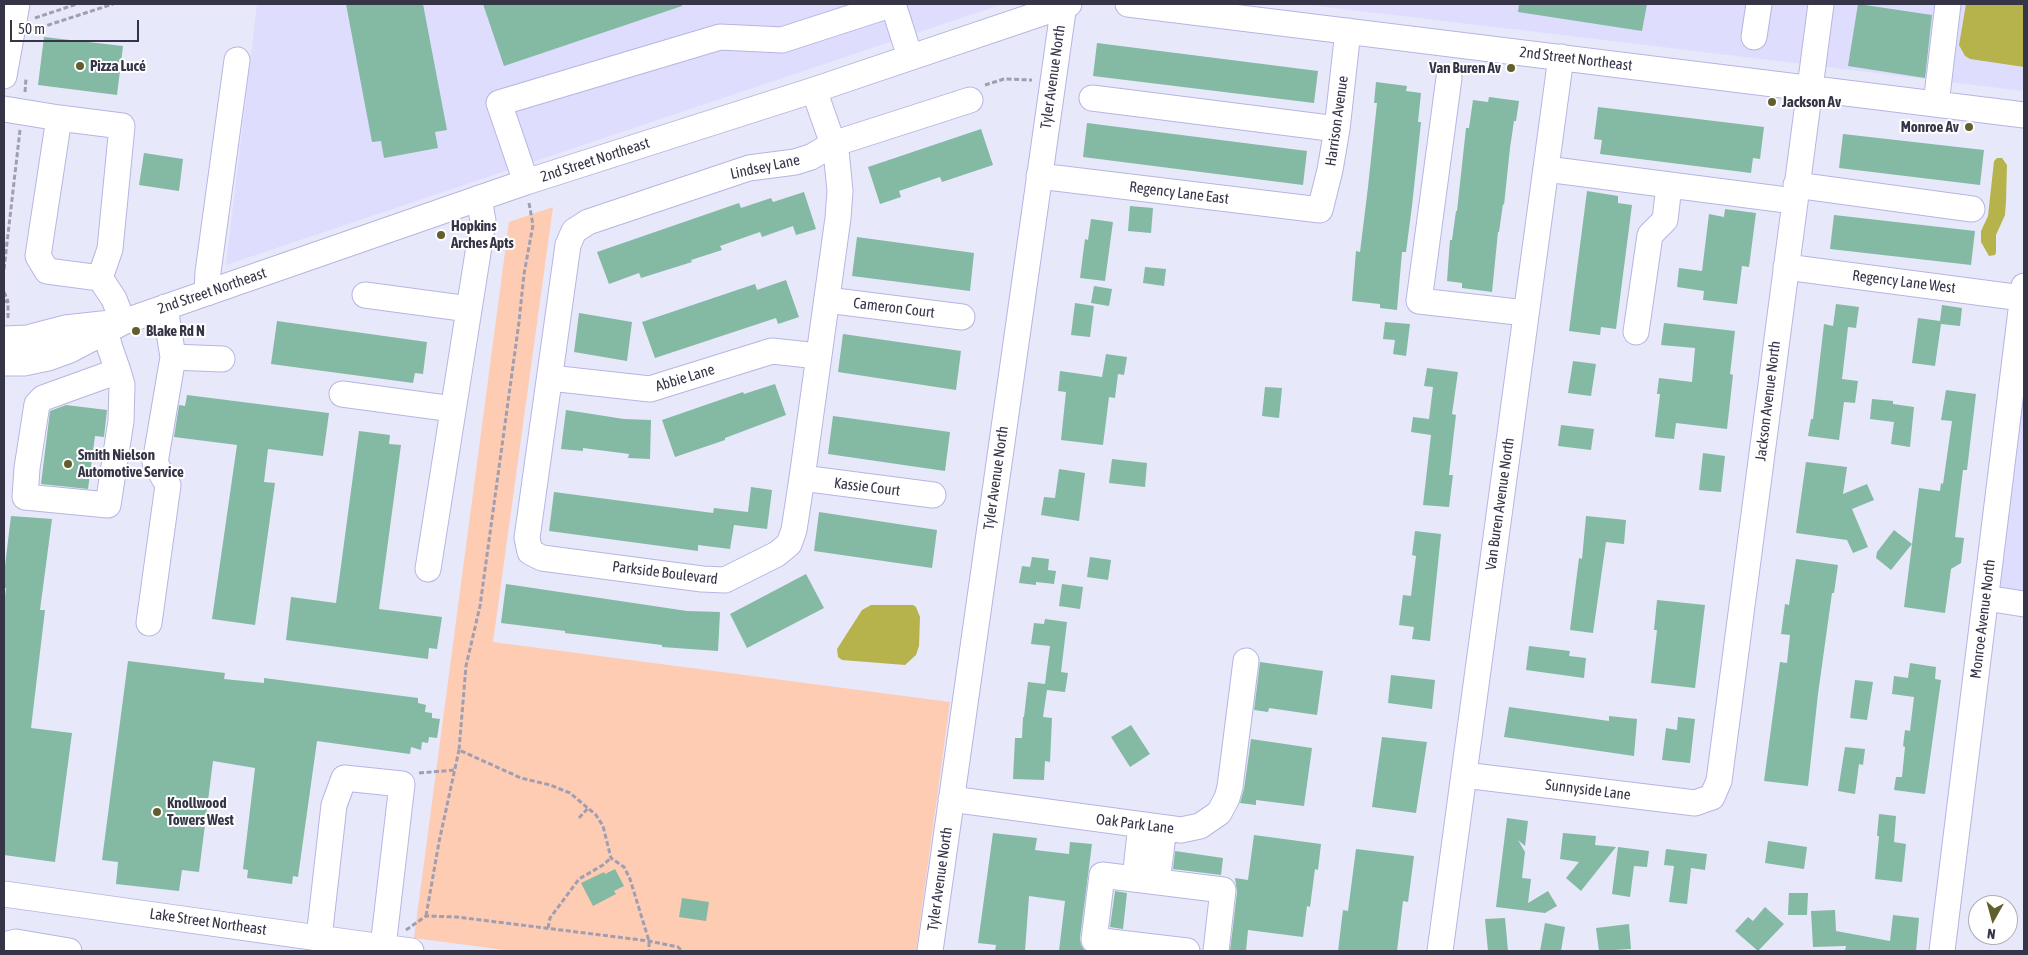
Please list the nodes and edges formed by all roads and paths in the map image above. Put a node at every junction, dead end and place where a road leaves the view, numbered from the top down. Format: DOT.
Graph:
graph roads {
  1 [pos="77,4"];
  2 [pos="114,4"];
  3 [pos="1065,4"];
  4 [pos="1128,4"];
  5 [pos="1759,4"];
  6 [pos="1821,4"];
  7 [pos="1948,4"];
  8 [pos="29,11"];
  9 [pos="1348,31"];
  10 [pos="1754,37"];
  11 [pos="910,57"];
  12 [pos="1561,57"];
  13 [pos="237,60"];
  14 [pos="15,76"];
  15 [pos="1449,78"];
  16 [pos="1036,80"];
  17 [pos="1809,88"];
  18 [pos="814,90"];
  19 [pos="1092,98"];
  20 [pos="970,100"];
  21 [pos="1936,104"];
  22 [pos="13,111"];
  23 [pos="2024,116"];
  24 [pos="59,118"];
  25 [pos="1337,129"];
  26 [pos="833,144"];
  27 [pos="1546,169"];
  28 [pos="1039,176"];
  29 [pos="526,182"];
  30 [pos="1669,186"];
  31 [pos="1795,193"];
  32 [pos="479,198"];
  33 [pos="1972,209"];
  34 [pos="1320,210"];
  35 [pos="568,245"];
  36 [pos="1786,267"];
  37 [pos="4,269"];
  38 [pos="100,278"];
  39 [pos="4,292"];
  40 [pos="2023,292"];
  41 [pos="207,293"];
  42 [pos="365,296"];
  43 [pos="827,300"];
  44 [pos="6,301"];
  45 [pos="166,307"];
  46 [pos="469,309"];
  47 [pos="1526,313"];
  48 [pos="962,317"];
  49 [pos="114,326"];
  50 [pos="6,328"];
  51 [pos="1636,332"];
  52 [pos="818,356"];
  53 [pos="173,357"];
  54 [pos="222,359"];
  55 [pos="4,363"];
  56 [pos="118,371"];
  57 [pos="550,378"];
  58 [pos="342,394"];
  59 [pos="453,409"];
  60 [pos="802,478"];
  61 [pos="933,495"];
  62 [pos="428,570"];
  63 [pos="1986,598"];
  64 [pos="2024,604"];
  65 [pos="149,623"];
  66 [pos="1246,661"];
  67 [pos="459,750"];
  68 [pos="455,770"];
  69 [pos="1464,774"];
  70 [pos="402,784"];
  71 [pos="1712,797"];
  72 [pos="951,798"];
  73 [pos="589,807"];
  74 [pos="579,818"];
  75 [pos="1153,827"];
  76 [pos="611,858"];
  77 [pos="1146,880"];
  78 [pos="4,894"];
  79 [pos="426,916"];
  80 [pos="548,928"];
  81 [pos="319,938"];
  82 [pos="649,941"];
  83 [pos="4,945"];
  84 [pos="397,949"];
  85 [pos="69,951"];
  86 [pos="649,951"];
  87 [pos="682,951"];
  88 [pos="930,951"];
  89 [pos="1186,951"];
  90 [pos="1216,951"];
  91 [pos="1440,951"];
  92 [pos="1942,951"];
  1 -- 8 [label="path"];
  2 -- 8 [label="path"];
  3 -- 11 [label="street, 2nd Street Northeast"];
  3 -- 28 [label="street, Tyler Avenue North"];
  4 -- 9 [label="street, 2nd Street Northeast"];
  5 -- 10 [label="street"];
  6 -- 17 [label="street, Jackson Avenue North"];
  7 -- 21 [label="street"];
  8 -- 14 [label="street"];
  9 -- 12 [label="street, 2nd Street Northeast"];
  9 -- 25 [label="street, Harrison Avenue"];
  11 -- 18 [label="street, 2nd Street Northeast"];
  11 -- 29 [label="street"];
  12 -- 17 [label="street, 2nd Street Northeast"];
  12 -- 27 [label="street, Van Buren Avenue North"];
  13 -- 41 [label="street"];
  14 -- 22 [label="path"];
  15 -- 47 [label="street"];
  16 -- 20 [label="path"];
  17 -- 21 [label="street, 2nd Street Northeast"];
  17 -- 31 [label="street, Jackson Avenue North"];
  18 -- 26 [label="street, Parkside Boulevard"];
  18 -- 29 [label="street, 2nd Street Northeast"];
  19 -- 25 [label="street"];
  20 -- 26 [label="street, Lindsey Lane"];
  21 -- 23 [label="street, 2nd Street Northeast"];
  22 -- 24 [label="street"];
  22 -- 37 [label="path"];
  24 -- 38 [label="street"];
  24 -- 38 [label="street"];
  25 -- 34 [label="street, Harrison Avenue"];
  26 -- 35 [label="street, Lindsey Lane"];
  26 -- 43 [label="street, Parkside Boulevard"];
  27 -- 30 [label="street"];
  27 -- 47 [label="street, Van Buren Avenue North"];
  28 -- 34 [label="street, Regency Lane East"];
  28 -- 72 [label="street, Tyler Avenue North"];
  29 -- 32 [label="street, 2nd Street Northeast"];
  29 -- 67 [label="path"];
  30 -- 31 [label="street"];
  30 -- 51 [label="street"];
  31 -- 33 [label="street"];
  31 -- 36 [label="street, Jackson Avenue North"];
  32 -- 41 [label="street, 2nd Street Northeast"];
  32 -- 46 [label="street"];
  35 -- 57 [label="street, Parkside Boulevard"];
  36 -- 40 [label="street, Regency Lane West"];
  36 -- 71 [label="street, Jackson Avenue North"];
  38 -- 49 [label="street"];
  39 -- 44 [label="path"];
  40 -- 63 [label="street, Monroe Avenue North"];
  41 -- 45 [label="street, 2nd Street Northeast"];
  42 -- 46 [label="street"];
  43 -- 48 [label="street, Cameron Court"];
  43 -- 52 [label="street, Parkside Boulevard"];
  44 -- 50 [label="path"];
  45 -- 49 [label="street, 2nd Street Northeast"];
  45 -- 53 [label="street"];
  46 -- 59 [label="street"];
  47 -- 69 [label="street, Van Buren Avenue North"];
  49 -- 50 [label="street, 2nd Street Northeast"];
  49 -- 55 [label="street, 2nd Street Northeast"];
  49 -- 56 [label="street"];
  52 -- 57 [label="street, Abbie Lane"];
  52 -- 60 [label="street, Parkside Boulevard"];
  53 -- 54 [label="street"];
  53 -- 65 [label="street"];
  56 -- 56 [label="street"];
  57 -- 60 [label="street, Parkside Boulevard"];
  58 -- 59 [label="street"];
  59 -- 62 [label="street"];
  60 -- 61 [label="street, Kassie Court"];
  63 -- 64 [label="street"];
  63 -- 92 [label="street, Monroe Avenue North"];
  66 -- 75 [label="street, Oak Park Lane"];
  67 -- 68 [label="path"];
  67 -- 73 [label="path"];
  68 -- 70 [label="path"];
  68 -- 79 [label="path"];
  69 -- 71 [label="street, Sunnyside Lane"];
  69 -- 91 [label="street, Van Buren Avenue North"];
  70 -- 81 [label="street"];
  70 -- 84 [label="street"];
  72 -- 75 [label="street, Oak Park Lane"];
  72 -- 88 [label="street, Tyler Avenue North"];
  73 -- 74 [label="path"];
  73 -- 76 [label="path"];
  75 -- 77 [label="street"];
  76 -- 80 [label="path"];
  76 -- 82 [label="path"];
  77 -- 89 [label="street"];
  77 -- 90 [label="street"];
  78 -- 81 [label="street, Lake Street Northeast"];
  79 -- 80 [label="path"];
  79 -- 84 [label="path"];
  80 -- 82 [label="path"];
  81 -- 84 [label="street, Lake Street Northeast"];
  82 -- 86 [label="path"];
  82 -- 87 [label="path"];
  83 -- 85 [label="street"];
}
